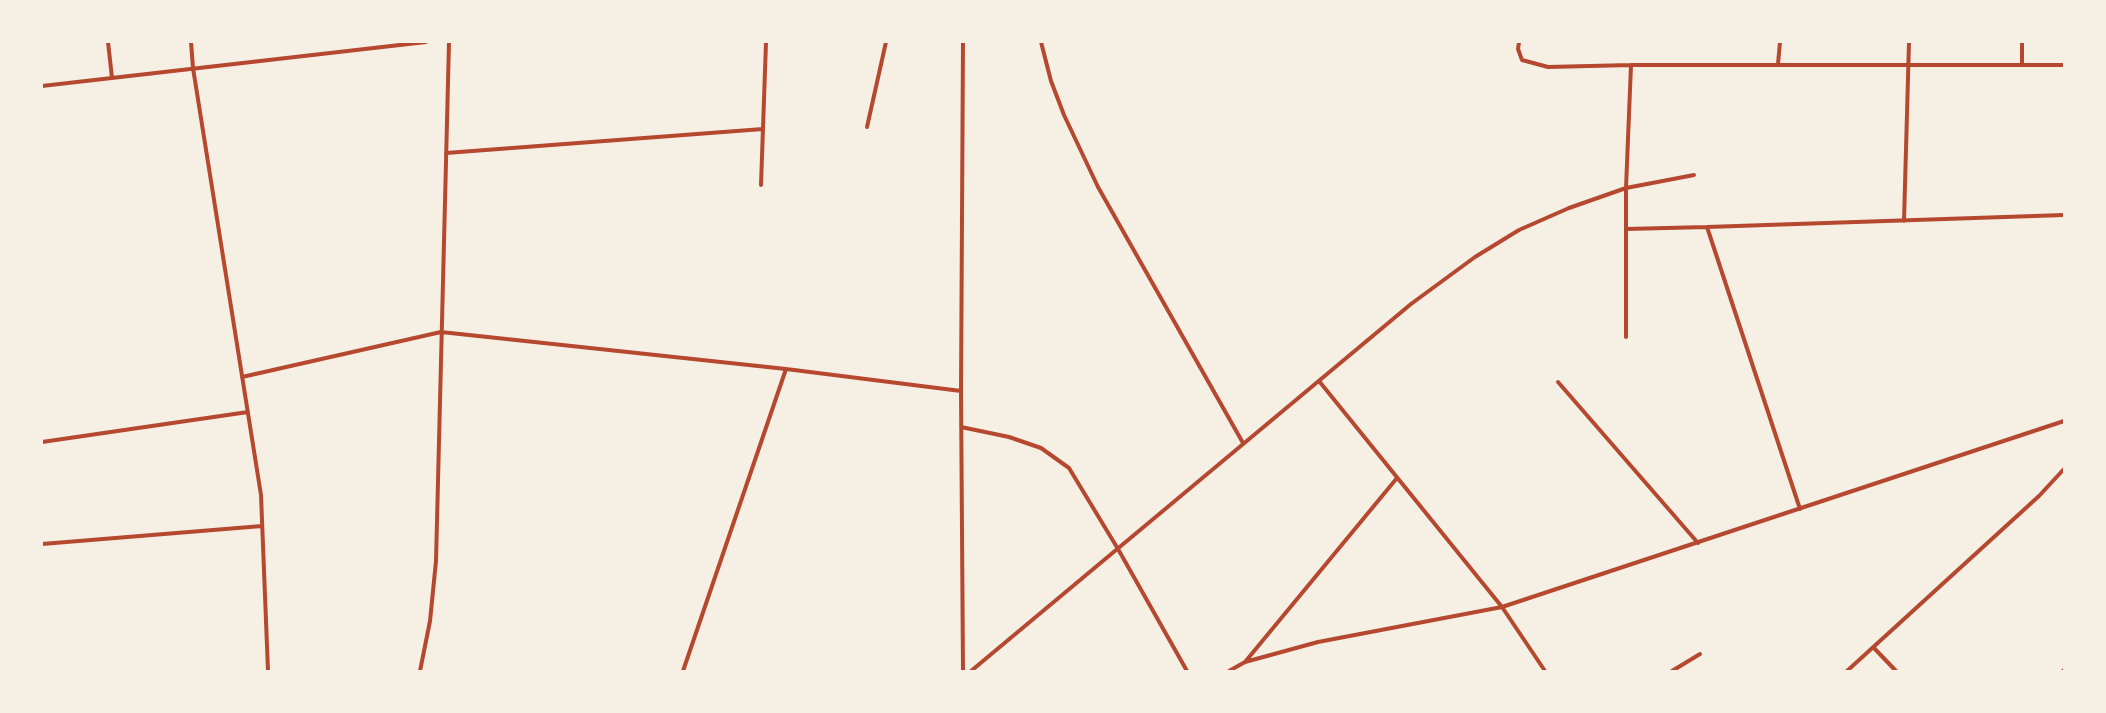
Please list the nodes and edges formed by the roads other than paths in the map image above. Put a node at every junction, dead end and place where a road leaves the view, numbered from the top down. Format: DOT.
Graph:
graph roads {
  1 [pos="108,42"];
  2 [pos="191,42"];
  3 [pos="426,42"];
  4 [pos="449,42"];
  5 [pos="766,42"];
  6 [pos="886,42"];
  7 [pos="963,42"];
  8 [pos="1041,42"];
  9 [pos="1519,42"];
  10 [pos="1780,42"];
  11 [pos="1909,42"];
  12 [pos="2022,42"];
  13 [pos="1631,64"];
  14 [pos="1778,64"];
  15 [pos="1908,65"];
  16 [pos="2022,65"];
  17 [pos="2064,65"];
  18 [pos="193,68"];
  19 [pos="112,78"];
  20 [pos="42,86"];
  21 [pos="867,127"];
  22 [pos="763,129"];
  23 [pos="446,152"];
  24 [pos="1694,175"];
  25 [pos="761,185"];
  26 [pos="1626,188"];
  27 [pos="2064,215"];
  28 [pos="1904,220"];
  29 [pos="1707,227"];
  30 [pos="1626,229"];
  31 [pos="442,332"];
  32 [pos="1626,337"];
  33 [pos="786,369"];
  34 [pos="242,377"];
  35 [pos="1319,380"];
  36 [pos="1558,382"];
  37 [pos="961,390"];
  38 [pos="248,412"];
  39 [pos="2064,421"];
  40 [pos="961,427"];
  41 [pos="42,442"];
  42 [pos="1243,443"];
  43 [pos="2064,469"];
  44 [pos="1397,478"];
  45 [pos="1800,509"];
  46 [pos="262,526"];
  47 [pos="1698,543"];
  48 [pos="42,544"];
  49 [pos="1118,550"];
  50 [pos="1502,607"];
  51 [pos="1874,646"];
  52 [pos="1700,654"];
  53 [pos="1245,662"];
  54 [pos="268,671"];
  55 [pos="420,671"];
  56 [pos="683,671"];
  57 [pos="964,671"];
  58 [pos="970,671"];
  59 [pos="1187,671"];
  60 [pos="1229,671"];
  61 [pos="1545,671"];
  62 [pos="1672,671"];
  63 [pos="1847,671"];
  64 [pos="1896,671"];
  1 -- 19 [label="street"];
  2 -- 18 [label="street"];
  3 -- 18 [label="street"];
  4 -- 23 [label="street"];
  5 -- 22 [label="street"];
  6 -- 21 [label="street"];
  7 -- 37 [label="street"];
  8 -- 42 [label="street"];
  9 -- 13 [label="street"];
  10 -- 14 [label="street"];
  11 -- 15 [label="street"];
  12 -- 16 [label="street"];
  13 -- 14 [label="street"];
  13 -- 26 [label="street"];
  14 -- 15 [label="street"];
  15 -- 16 [label="street"];
  15 -- 28 [label="street"];
  16 -- 17 [label="street"];
  18 -- 19 [label="street"];
  18 -- 34 [label="street"];
  19 -- 20 [label="street"];
  22 -- 23 [label="street"];
  22 -- 25 [label="street"];
  23 -- 31 [label="street"];
  24 -- 26 [label="street"];
  26 -- 30 [label="street"];
  26 -- 35 [label="street"];
  27 -- 28 [label="street"];
  28 -- 29 [label="street"];
  29 -- 30 [label="street"];
  29 -- 45 [label="street"];
  30 -- 32 [label="street"];
  31 -- 33 [label="street"];
  31 -- 34 [label="street"];
  31 -- 55 [label="street"];
  33 -- 37 [label="street"];
  33 -- 56 [label="street"];
  34 -- 38 [label="street"];
  35 -- 42 [label="street"];
  35 -- 44 [label="street"];
  36 -- 47 [label="street"];
  37 -- 40 [label="street"];
  38 -- 41 [label="street"];
  38 -- 46 [label="street"];
  39 -- 45 [label="street"];
  40 -- 49 [label="street"];
  40 -- 57 [label="street"];
  42 -- 49 [label="street"];
  43 -- 51 [label="street"];
  44 -- 50 [label="street"];
  44 -- 53 [label="street"];
  45 -- 47 [label="street"];
  46 -- 48 [label="street"];
  46 -- 54 [label="street"];
  47 -- 50 [label="street"];
  49 -- 58 [label="street"];
  49 -- 59 [label="street"];
  50 -- 53 [label="street"];
  50 -- 61 [label="street"];
  51 -- 63 [label="street"];
  51 -- 64 [label="street"];
  52 -- 62 [label="street"];
  53 -- 60 [label="street"];
}
